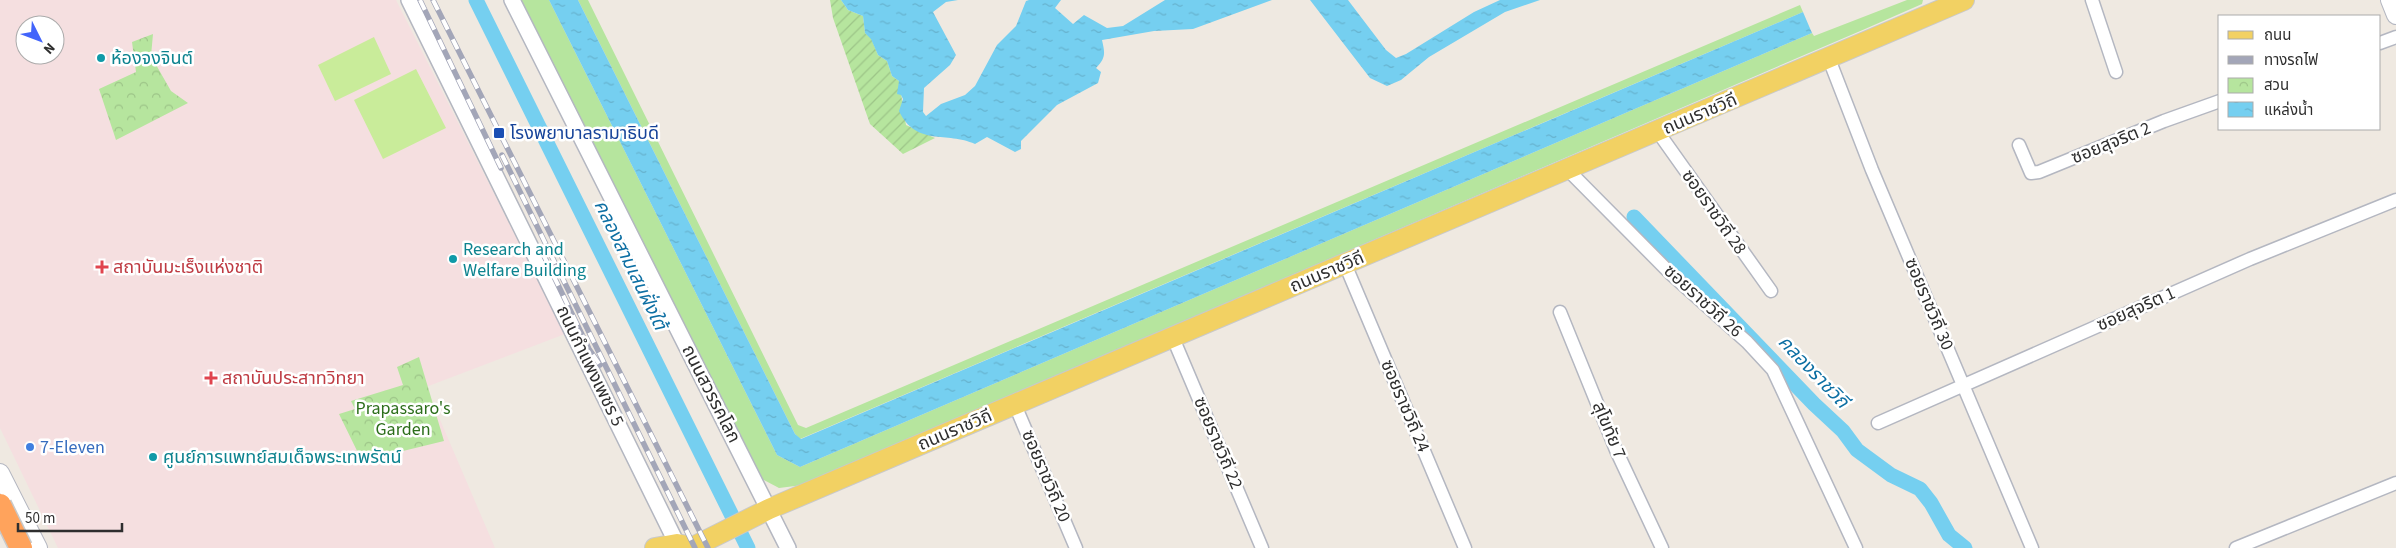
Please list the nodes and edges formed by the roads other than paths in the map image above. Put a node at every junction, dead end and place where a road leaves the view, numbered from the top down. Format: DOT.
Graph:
graph roads {
  1 [pos="409,0"];
  2 [pos="512,0"];
  3 [pos="1964,0"];
  4 [pos="2092,0"];
  5 [pos="2390,0"];
  6 [pos="2396,15"];
  7 [pos="2396,37"];
  8 [pos="2381,43"];
  9 [pos="1829,59"];
  10 [pos="2116,72"];
  11 [pos="2218,102"];
  12 [pos="1658,132"];
  13 [pos="2019,145"];
  14 [pos="1568,170"];
  15 [pos="2396,200"];
  16 [pos="1345,264"];
  17 [pos="1771,291"];
  18 [pos="1560,312"];
  19 [pos="1173,338"];
  20 [pos="1963,385"];
  21 [pos="1015,405"];
  22 [pos="1878,424"];
  23 [pos="0,473"];
  24 [pos="2396,483"];
  25 [pos="0,489"];
  26 [pos="0,505"];
  27 [pos="763,512"];
  28 [pos="674,547"];
  29 [pos="1662,547"];
  30 [pos="10,548"];
  31 [pos="21,548"];
  32 [pos="38,548"];
  33 [pos="788,548"];
  34 [pos="1076,548"];
  35 [pos="1262,548"];
  36 [pos="1465,548"];
  37 [pos="1856,548"];
  38 [pos="2032,548"];
  39 [pos="2236,548"];
  1 -- 28 [label="street, ถนนกำแพงเพชร 5"];
  2 -- 27 [label="street, ถนนสวรรคโลก"];
  3 -- 9 [label="main road, ถนนราชวิถี"];
  4 -- 10 [label="street"];
  5 -- 6 [label="main road"];
  7 -- 8 [label="street"];
  9 -- 12 [label="main road, ถนนราชวิถี"];
  9 -- 20 [label="street, ซอยราชวิถี 30"];
  11 -- 13 [label="street, ซอยสุจริต 2"];
  12 -- 14 [label="main road, ถนนราชวิถี"];
  12 -- 17 [label="street, ซอยราชวิถี 28"];
  14 -- 16 [label="main road, ถนนราชวิถี"];
  14 -- 37 [label="street, ซอยราชวิถี 26"];
  15 -- 20 [label="street, ซอยสุจริต 1"];
  16 -- 19 [label="main road, ถนนราชวิถี"];
  16 -- 36 [label="street, ซอยราชวิถี 24"];
  18 -- 29 [label="street, สุโขทัย 7"];
  19 -- 21 [label="main road, ถนนราชวิถี"];
  19 -- 35 [label="street, ซอยราชวิถี 22"];
  20 -- 22 [label="street, ซอยสุจริต 1"];
  20 -- 38 [label="street, ซอยราชวิถี 30"];
  21 -- 27 [label="main road, ถนนราชวิถี"];
  21 -- 34 [label="street, ซอยราชวิถี 20"];
  23 -- 32 [label="main road"];
  24 -- 39 [label="street"];
  25 -- 30 [label="main road"];
  26 -- 31 [label="highway, bridge"];
  27 -- 28 [label="main road, ถนนราชวิถี"];
  27 -- 33 [label="street, ถนนสวรรคโลก"];
}
